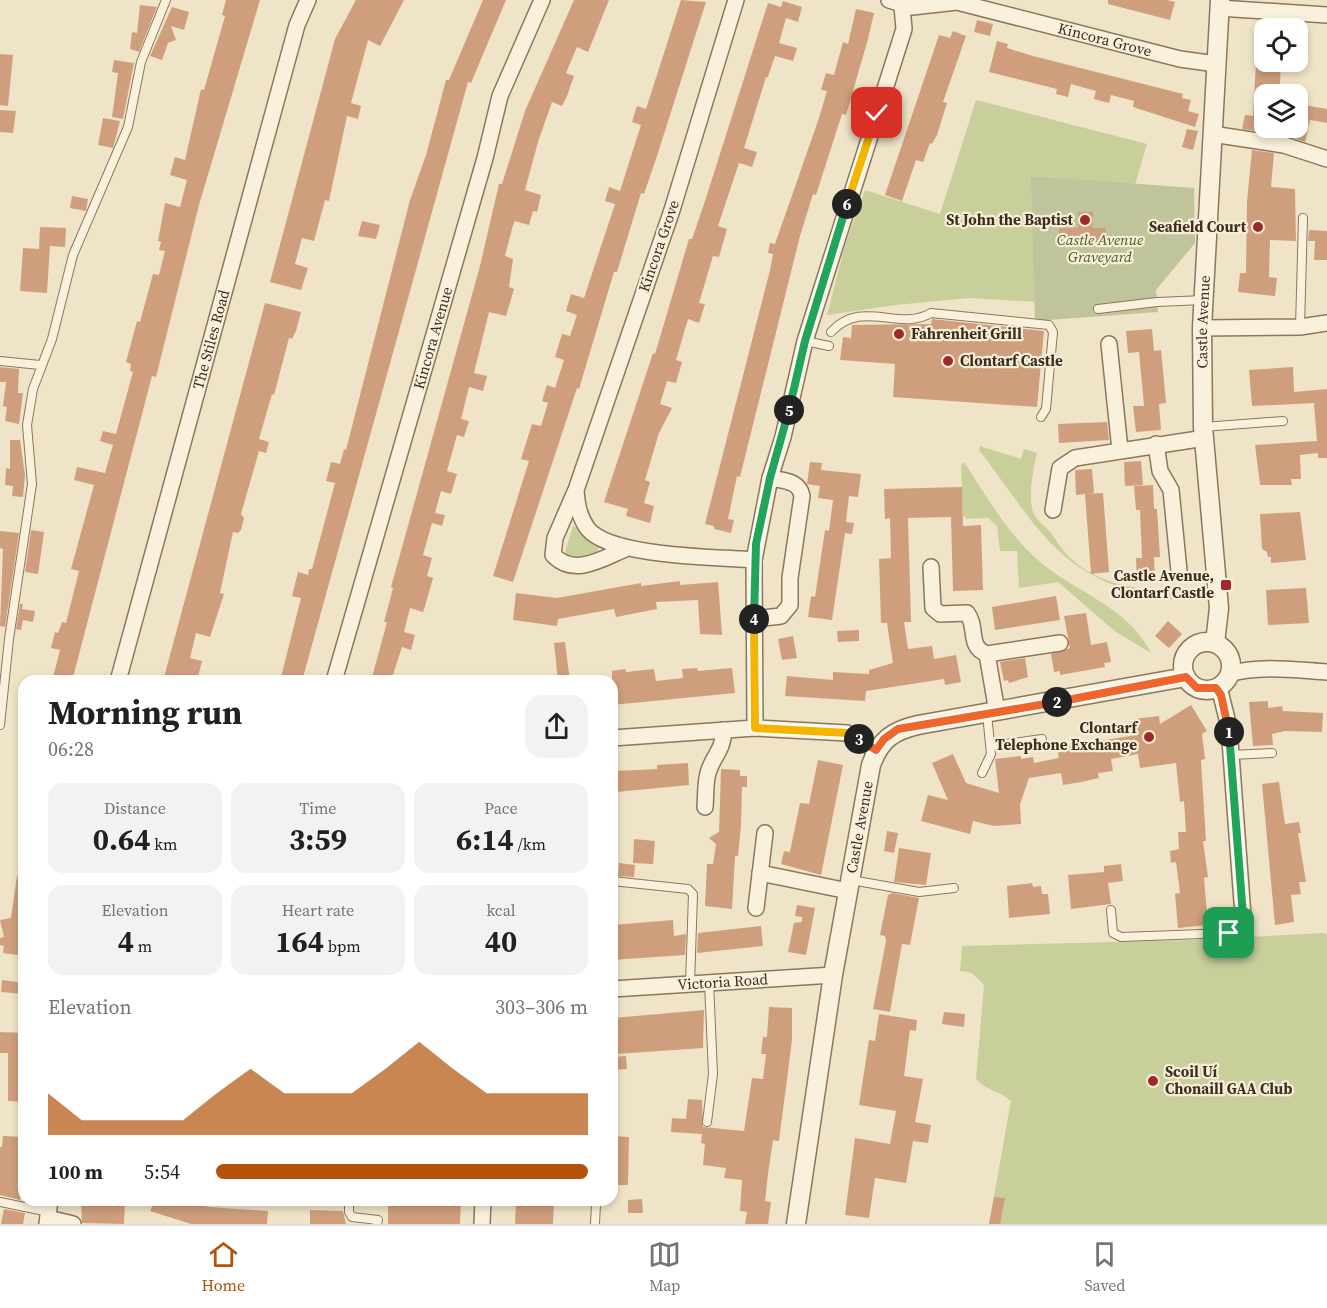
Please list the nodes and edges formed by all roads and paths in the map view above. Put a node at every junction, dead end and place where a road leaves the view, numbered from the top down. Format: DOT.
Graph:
graph roads {
  1 [pos="166,0"];
  2 [pos="308,0"];
  3 [pos="542,0"];
  4 [pos="736,0"];
  5 [pos="895,3"];
  6 [pos="1219,4"];
  7 [pos="1327,15"];
  8 [pos="1216,64"];
  9 [pos="1212,134"];
  10 [pos="1327,159"];
  11 [pos="1303,218"];
  12 [pos="1204,300"];
  13 [pos="1098,309"];
  14 [pos="1327,323"];
  15 [pos="1300,327"];
  16 [pos="1202,328"];
  17 [pos="831,332"];
  18 [pos="805,341"];
  19 [pos="1109,345"];
  20 [pos="829,346"];
  21 [pos="0,361"];
  22 [pos="40,365"];
  23 [pos="1041,417"];
  24 [pos="1282,421"];
  25 [pos="1204,433"];
  26 [pos="1156,444"];
  27 [pos="1120,450"];
  28 [pos="770,478"];
  29 [pos="576,490"];
  30 [pos="1053,510"];
  31 [pos="625,549"];
  32 [pos="754,560"];
  33 [pos="931,567"];
  34 [pos="1179,571"];
  35 [pos="754,619"];
  36 [pos="1060,643"];
  37 [pos="1215,644"];
  38 [pos="987,654"];
  39 [pos="1327,672"];
  40 [pos="1229,674"];
  41 [pos="120,675"];
  42 [pos="336,675"];
  43 [pos="1186,677"];
  44 [pos="1216,688"];
  45 [pos="992,713"];
  46 [pos="0,725"];
  47 [pos="755,728"];
  48 [pos="724,730"];
  49 [pos="618,738"];
  50 [pos="1042,739"];
  51 [pos="991,746"];
  52 [pos="876,750"];
  53 [pos="1272,753"];
  54 [pos="1232,755"];
  55 [pos="982,774"];
  56 [pos="705,807"];
  57 [pos="765,833"];
  58 [pos="760,873"];
  59 [pos="618,882"];
  60 [pos="850,885"];
  61 [pos="954,888"];
  62 [pos="756,908"];
  63 [pos="1111,910"];
  64 [pos="1229,933"];
  65 [pos="833,975"];
  66 [pos="709,982"];
  67 [pos="690,984"];
  68 [pos="618,989"];
  69 [pos="707,1122"];
  70 [pos="0,1202"];
  71 [pos="349,1206"];
  72 [pos="483,1206"];
  73 [pos="596,1206"];
  74 [pos="49,1214"];
  75 [pos="73,1224"];
  76 [pos="377,1224"];
  77 [pos="482,1224"];
  78 [pos="596,1224"];
  79 [pos="796,1224"];
  1 -- 22 [label="lane"];
  2 -- 41 [label="street, The Stiles Road"];
  3 -- 42 [label="street, Kincora Avenue"];
  4 -- 29 [label="street, Kincora Grove"];
  5 -- 8 [label="street, Kincora Grove"];
  5 -- 18 [label="street"];
  6 -- 7 [label="street"];
  6 -- 8 [label="street, Castle Avenue"];
  8 -- 9 [label="street, Castle Avenue"];
  9 -- 10 [label="street"];
  9 -- 12 [label="street, Castle Avenue"];
  11 -- 15 [label="lane"];
  12 -- 13 [label="lane"];
  12 -- 16 [label="street, Castle Avenue"];
  14 -- 15 [label="street"];
  15 -- 16 [label="street"];
  16 -- 25 [label="street, Castle Avenue"];
  17 -- 23 [label="lane"];
  18 -- 20 [label="lane"];
  18 -- 28 [label="street"];
  19 -- 27 [label="street"];
  21 -- 22 [label="lane"];
  22 -- 46 [label="lane"];
  24 -- 25 [label="lane"];
  25 -- 26 [label="street"];
  25 -- 37 [label="street, Castle Avenue"];
  26 -- 27 [label="street"];
  26 -- 34 [label="street"];
  27 -- 30 [label="street"];
  28 -- 32 [label="street"];
  28 -- 35 [label="street"];
  29 -- 31 [label="street, Kincora Grove"];
  29 -- 31 [label="street, Kincora Grove"];
  31 -- 32 [label="street, Kincora Grove"];
  32 -- 35 [label="street"];
  33 -- 38 [label="street"];
  35 -- 47 [label="street"];
  36 -- 38 [label="street"];
  37 -- 40 [label="street"];
  37 -- 43 [label="street"];
  38 -- 45 [label="street"];
  39 -- 40 [label="street"];
  40 -- 44 [label="street"];
  43 -- 44 [label="street"];
  43 -- 45 [label="street"];
  44 -- 54 [label="street"];
  45 -- 51 [label="lane"];
  45 -- 52 [label="street"];
  47 -- 48 [label="street"];
  47 -- 52 [label="street"];
  48 -- 49 [label="street"];
  48 -- 56 [label="street"];
  50 -- 51 [label="lane"];
  51 -- 55 [label="lane"];
  52 -- 60 [label="street, Castle Avenue"];
  53 -- 54 [label="lane"];
  54 -- 64 [label="street"];
  57 -- 58 [label="street"];
  58 -- 60 [label="street"];
  58 -- 62 [label="street"];
  59 -- 67 [label="lane"];
  60 -- 61 [label="lane"];
  60 -- 65 [label="street, Castle Avenue"];
  63 -- 64 [label="lane"];
  65 -- 66 [label="street, Victoria Road"];
  65 -- 79 [label="street, Castle Avenue"];
  66 -- 67 [label="street, Victoria Road"];
  66 -- 69 [label="lane"];
  67 -- 68 [label="street, Victoria Road"];
  70 -- 74 [label="lane"];
  71 -- 76 [label="lane"];
  72 -- 77 [label="street"];
  73 -- 78 [label="lane"];
  74 -- 75 [label="street"];
}
